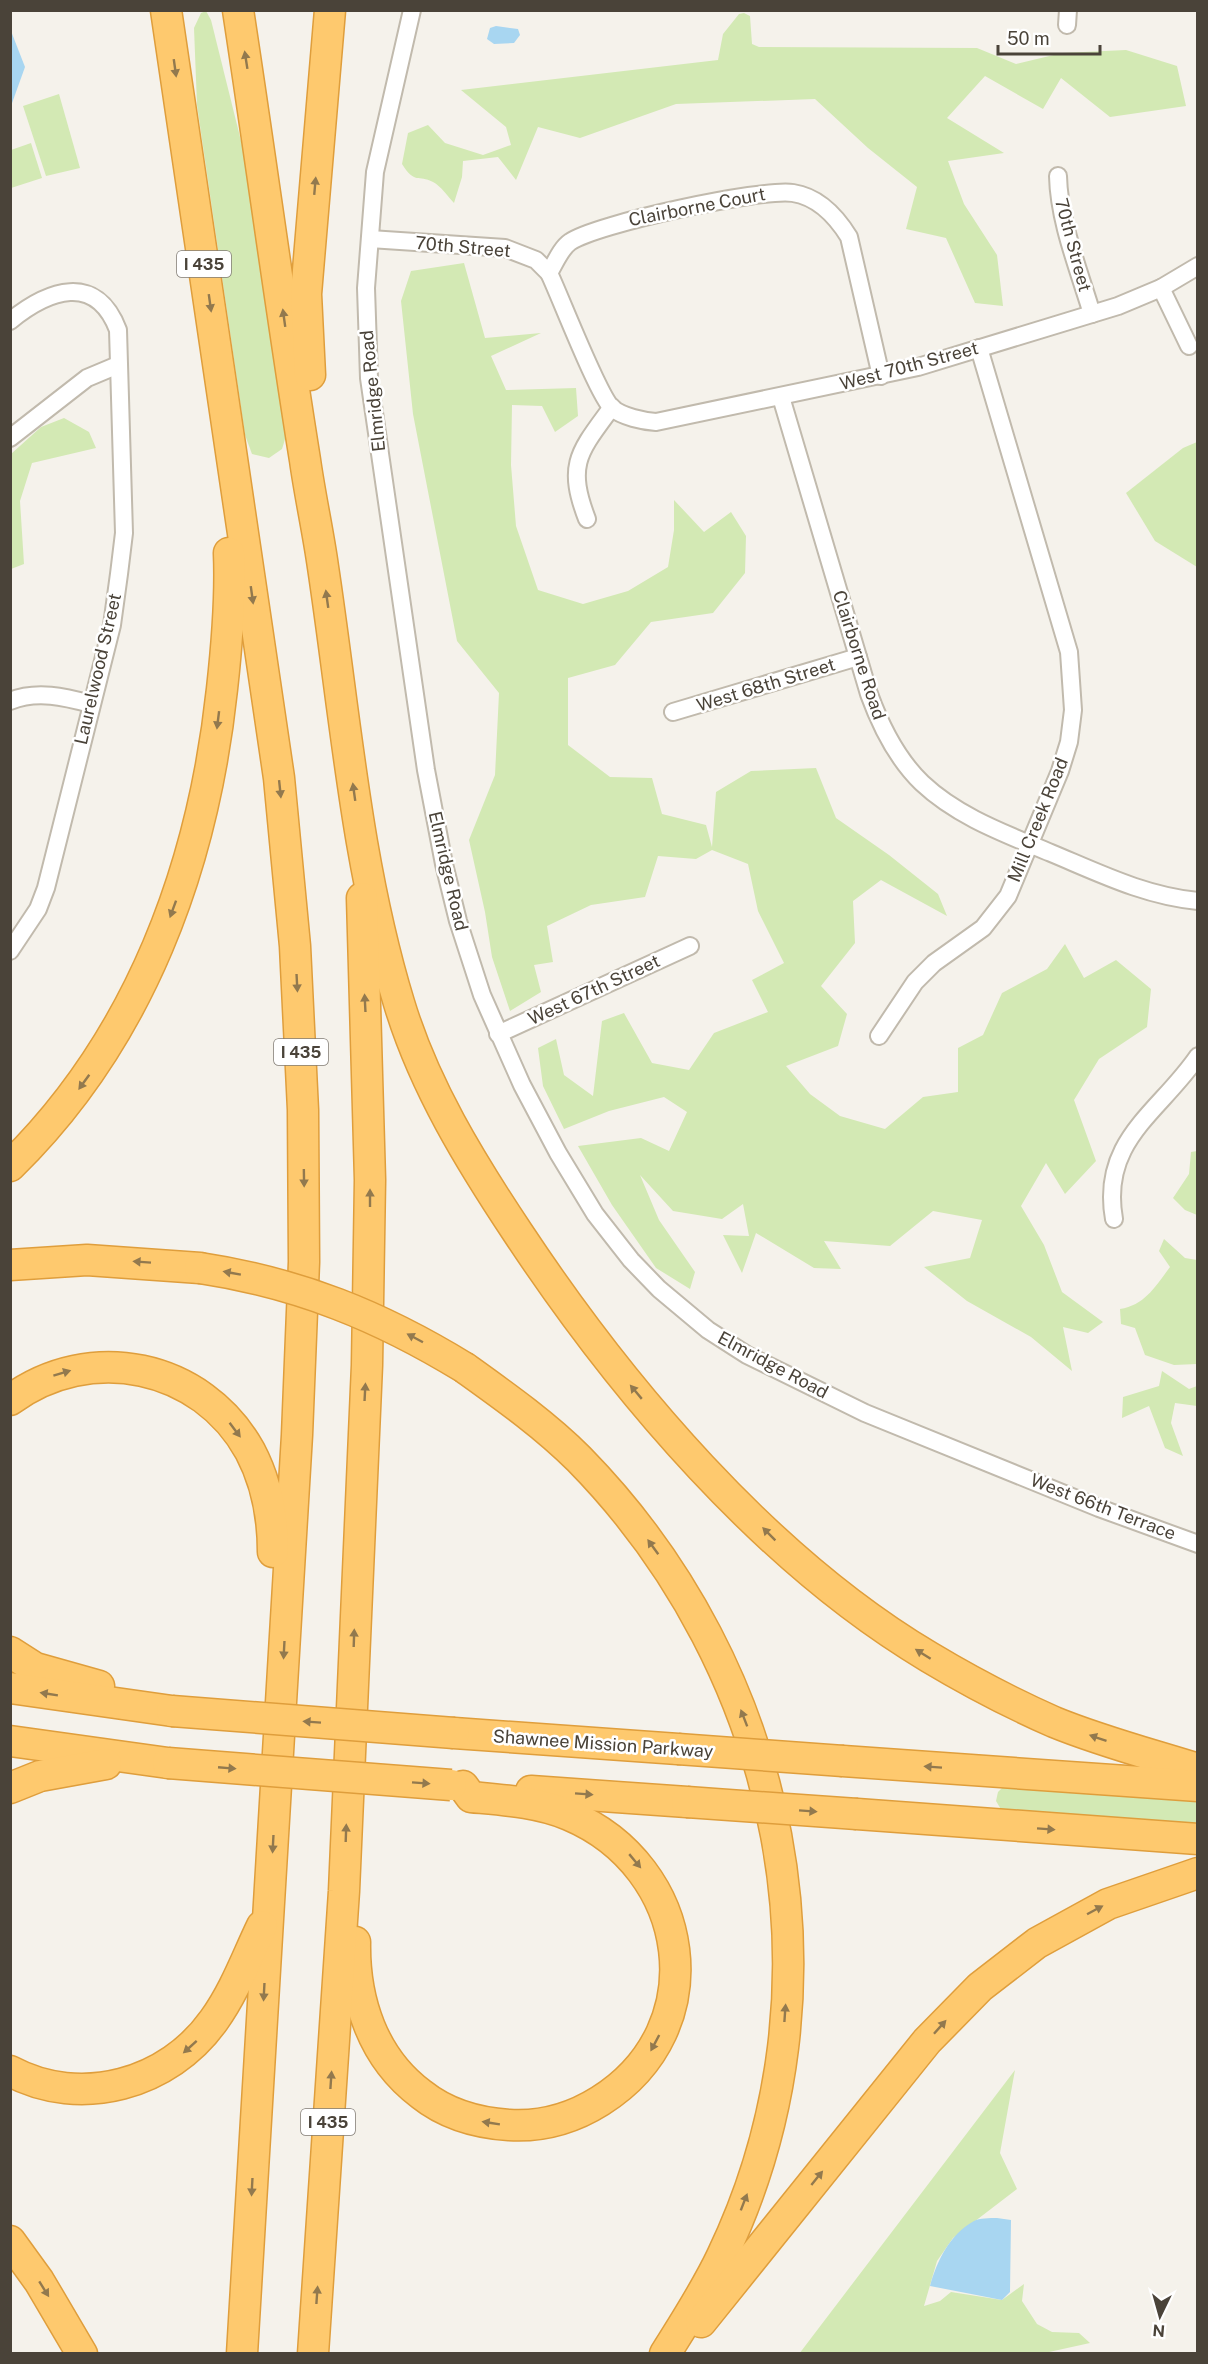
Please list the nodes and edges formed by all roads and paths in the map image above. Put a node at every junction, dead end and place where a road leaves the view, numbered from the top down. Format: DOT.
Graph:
graph roads {
  1 [pos="166,10"];
  2 [pos="238,10"];
  3 [pos="330,10"];
  4 [pos="412,10"];
  5 [pos="1058,176"];
  6 [pos="370,239"];
  7 [pos="1197,266"];
  8 [pos="549,273"];
  9 [pos="1161,288"];
  10 [pos="1092,314"];
  11 [pos="10,321"];
  12 [pos="1189,346"];
  13 [pos="979,348"];
  14 [pos="118,365"];
  15 [pos="881,376"];
  16 [pos="781,397"];
  17 [pos="612,407"];
  18 [pos="10,438"];
  19 [pos="241,517"];
  20 [pos="586,519"];
  21 [pos="322,563"];
  22 [pos="858,657"];
  23 [pos="10,701"];
  24 [pos="91,704"];
  25 [pos="673,712"];
  26 [pos="1030,844"];
  27 [pos="362,850"];
  28 [pos="1197,901"];
  29 [pos="690,946"];
  30 [pos="10,951"];
  31 [pos="498,1034"];
  32 [pos="879,1036"];
  33 [pos="1197,1056"];
  34 [pos="10,1166"];
  35 [pos="1114,1219"];
  36 [pos="10,1265"];
  37 [pos="10,1400"];
  38 [pos="1010,1470"];
  39 [pos="1197,1544"];
  40 [pos="287,1591"];
  41 [pos="10,1652"];
  42 [pos="10,1688"];
  43 [pos="127,1706"];
  44 [pos="10,1740"];
  45 [pos="136,1759"];
  46 [pos="1197,1769"];
  47 [pos="457,1786"];
  48 [pos="1197,1786"];
  49 [pos="10,1788"];
  50 [pos="1197,1839"];
  51 [pos="1197,1873"];
  52 [pos="344,1891"];
  53 [pos="268,1913"];
  54 [pos="10,2071"];
  55 [pos="10,2241"];
  56 [pos="82,2354"];
  57 [pos="242,2354"];
  58 [pos="313,2354"];
  59 [pos="665,2354"];
  60 [pos="675,2354"];
  1 -- 19 [label="highway, I 435, one-way"];
  21 -- 2 [label="highway, I 435, one-way"];
  21 -- 3 [label="highway, one-way"];
  4 -- 6 [label="street, Elmridge Road"];
  5 -- 10 [label="street, 70th Street"];
  6 -- 8 [label="street, 70th Street"];
  6 -- 31 [label="street, Elmridge Road"];
  7 -- 9 [label="street, West 70th Street"];
  8 -- 15 [label="street, Clairborne Court"];
  8 -- 17 [label="street"];
  9 -- 10 [label="street, West 70th Street"];
  9 -- 12 [label="street"];
  10 -- 13 [label="street, West 70th Street"];
  11 -- 14 [label="street, Laurelwood Street"];
  13 -- 15 [label="street, West 70th Street"];
  13 -- 26 [label="street, Mill Creek Road"];
  14 -- 18 [label="street"];
  14 -- 24 [label="street, Laurelwood Street"];
  15 -- 16 [label="street, West 70th Street"];
  16 -- 17 [label="street, West 70th Street"];
  16 -- 22 [label="street, Clairborne Road"];
  17 -- 20 [label="street"];
  19 -- 34 [label="highway, one-way"];
  19 -- 40 [label="highway, I 435, one-way"];
  27 -- 21 [label="highway, I 435, one-way"];
  22 -- 25 [label="street, West 68th Street"];
  22 -- 26 [label="street, Clairborne Road"];
  23 -- 24 [label="street"];
  24 -- 30 [label="street, Laurelwood Street"];
  26 -- 28 [label="street, Clairborne Road"];
  26 -- 32 [label="street, Mill Creek Road"];
  46 -- 27 [label="highway, one-way"];
  52 -- 27 [label="highway, I 435, one-way"];
  29 -- 31 [label="street, West 67th Street"];
  31 -- 38 [label="street, Elmridge Road"];
  33 -- 35 [label="street"];
  59 -- 36 [label="highway, one-way, bridge"];
  37 -- 40 [label="highway, one-way"];
  38 -- 39 [label="street, West 66th Terrace"];
  40 -- 53 [label="highway, I 435, one-way"];
  41 -- 43 [label="highway"];
  43 -- 42 [label="highway, Shawnee Mission Parkway, one-way"];
  48 -- 43 [label="highway, Shawnee Mission Parkway, one-way, bridge"];
  44 -- 45 [label="highway"];
  45 -- 47 [label="highway, one-way, bridge"];
  45 -- 49 [label="highway"];
  47 -- 50 [label="highway, one-way, bridge"];
  47 -- 52 [label="highway, one-way"];
  60 -- 51 [label="highway, one-way"];
  58 -- 52 [label="highway, I 435, one-way"];
  53 -- 54 [label="highway, one-way"];
  53 -- 57 [label="highway, I 435, one-way"];
  55 -- 56 [label="highway, one-way"];
}
